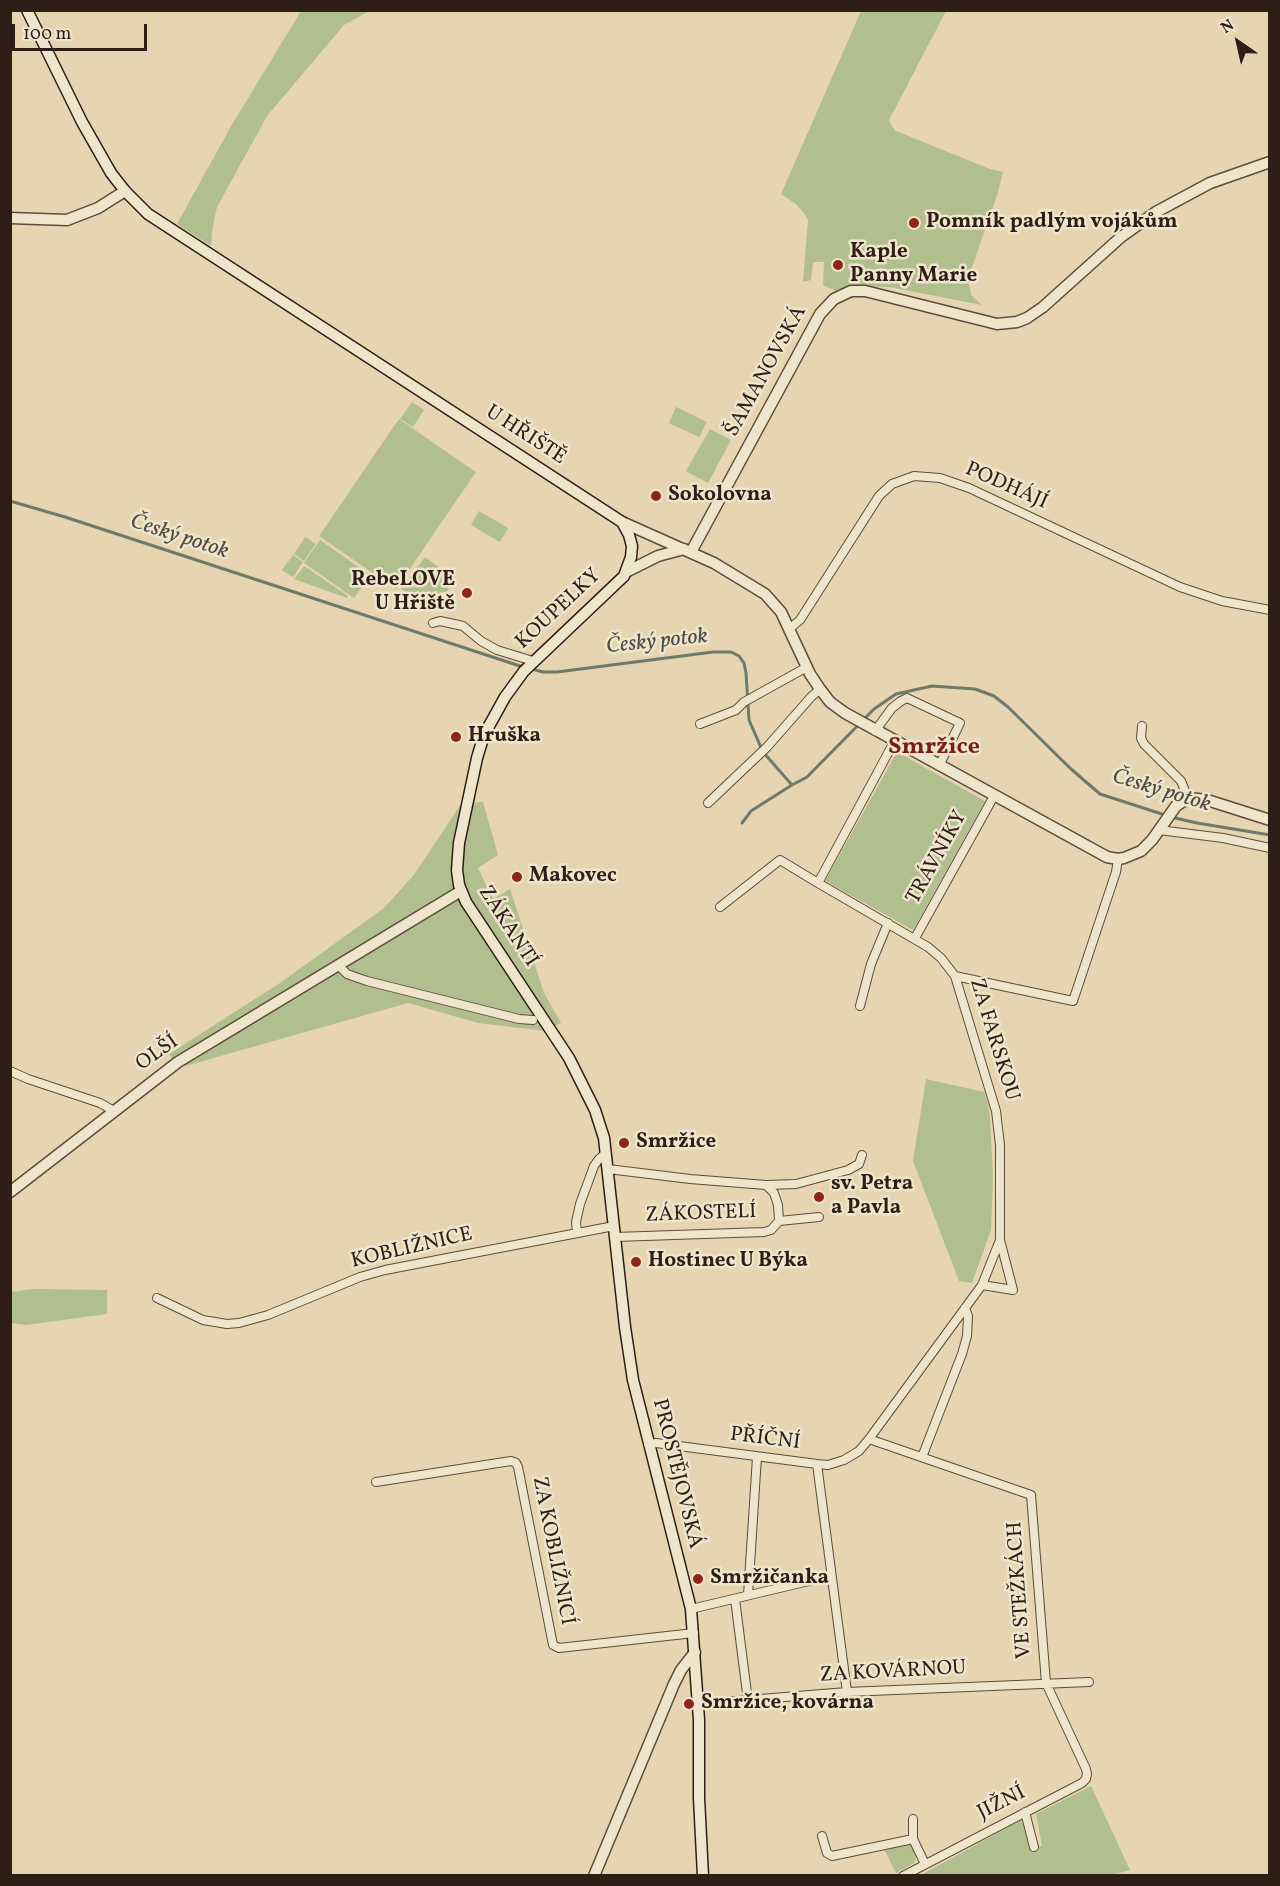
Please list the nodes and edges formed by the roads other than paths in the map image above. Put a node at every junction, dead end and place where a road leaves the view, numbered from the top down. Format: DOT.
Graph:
graph roads {
  1 [pos="27,10"];
  2 [pos="1269,162"];
  3 [pos="125,191"];
  4 [pos="10,218"];
  5 [pos="622,522"];
  6 [pos="688,550"];
  7 [pos="626,572"];
  8 [pos="1269,610"];
  9 [pos="432,623"];
  10 [pos="789,629"];
  11 [pos="532,662"];
  12 [pos="807,667"];
  13 [pos="519,677"];
  14 [pos="820,689"];
  15 [pos="700,724"];
  16 [pos="1142,726"];
  17 [pos="873,730"];
  18 [pos="894,742"];
  19 [pos="939,766"];
  20 [pos="994,796"];
  21 [pos="1188,798"];
  22 [pos="708,803"];
  23 [pos="1269,820"];
  24 [pos="1162,826"];
  25 [pos="1269,848"];
  26 [pos="1118,859"];
  27 [pos="818,883"];
  28 [pos="461,891"];
  29 [pos="720,907"];
  30 [pos="888,923"];
  31 [pos="915,938"];
  32 [pos="339,966"];
  33 [pos="955,976"];
  34 [pos="860,1006"];
  35 [pos="533,1020"];
  36 [pos="10,1071"];
  37 [pos="114,1112"];
  38 [pos="606,1153"];
  39 [pos="862,1155"];
  40 [pos="608,1169"];
  41 [pos="766,1185"];
  42 [pos="10,1192"];
  43 [pos="819,1217"];
  44 [pos="779,1221"];
  45 [pos="577,1232"];
  46 [pos="615,1232"];
  47 [pos="1000,1240"];
  48 [pos="982,1285"];
  49 [pos="157,1298"];
  50 [pos="965,1308"];
  51 [pos="869,1439"];
  52 [pos="648,1444"];
  53 [pos="757,1457"];
  54 [pos="922,1457"];
  55 [pos="817,1464"];
  56 [pos="376,1482"];
  57 [pos="830,1576"];
  58 [pos="748,1595"];
  59 [pos="735,1599"];
  60 [pos="691,1608"];
  61 [pos="694,1633"];
  62 [pos="695,1652"];
  63 [pos="1089,1682"];
  64 [pos="1046,1683"];
  65 [pos="847,1692"];
  66 [pos="748,1701"];
  67 [pos="698,1704"];
  68 [pos="1025,1812"];
  69 [pos="913,1819"];
  70 [pos="822,1836"];
  71 [pos="913,1839"];
  72 [pos="1034,1847"];
  73 [pos="925,1864"];
  74 [pos="594,1875"];
  75 [pos="703,1875"];
  76 [pos="903,1875"];
  1 -- 3 [label="street, U HŘIŠTĚ"];
  2 -- 6 [label="street, ŠAMANOVSKÁ"];
  3 -- 4 [label="street"];
  3 -- 5 [label="street, U HŘIŠTĚ"];
  5 -- 6 [label="street"];
  5 -- 7 [label="street, KOUPELKY"];
  6 -- 7 [label="street, KOUPELKY"];
  6 -- 10 [label="street, TRÁVNÍKY"];
  7 -- 11 [label="street, KOUPELKY"];
  8 -- 10 [label="street, PODHÁJÍ"];
  9 -- 11 [label="street"];
  10 -- 12 [label="street, TRÁVNÍKY"];
  11 -- 13 [label="street, KOUPELKY"];
  12 -- 14 [label="street, TRÁVNÍKY"];
  12 -- 15 [label="street"];
  13 -- 28 [label="street, ZÁKANTÍ"];
  14 -- 17 [label="street, TRÁVNÍKY"];
  14 -- 22 [label="street"];
  16 -- 21 [label="street"];
  17 -- 18 [label="street, TRÁVNÍKY"];
  17 -- 19 [label="street"];
  18 -- 19 [label="street, TRÁVNÍKY"];
  18 -- 27 [label="street"];
  19 -- 20 [label="street, TRÁVNÍKY"];
  20 -- 26 [label="street, TRÁVNÍKY"];
  20 -- 31 [label="street, TRÁVNÍKY"];
  21 -- 23 [label="street"];
  21 -- 24 [label="street"];
  24 -- 25 [label="street"];
  24 -- 26 [label="street"];
  26 -- 33 [label="street"];
  27 -- 29 [label="street, TRÁVNÍKY"];
  27 -- 30 [label="street, TRÁVNÍKY"];
  28 -- 32 [label="street, OLŠÍ"];
  28 -- 38 [label="street, ZÁKANTÍ"];
  30 -- 31 [label="street, ZA FARSKOU"];
  30 -- 34 [label="street"];
  31 -- 33 [label="street, ZA FARSKOU"];
  32 -- 35 [label="street"];
  32 -- 37 [label="street, OLŠÍ"];
  33 -- 47 [label="street, ZA FARSKOU"];
  36 -- 37 [label="street"];
  37 -- 42 [label="street, OLŠÍ"];
  38 -- 40 [label="street, PROSTĚJOVSKÁ"];
  38 -- 45 [label="street"];
  39 -- 41 [label="street, ZÁKOSTELÍ"];
  40 -- 41 [label="street, ZÁKOSTELÍ"];
  40 -- 46 [label="street, PROSTĚJOVSKÁ"];
  41 -- 44 [label="street, ZÁKOSTELÍ"];
  43 -- 44 [label="street"];
  44 -- 46 [label="street, ZÁKOSTELÍ"];
  45 -- 46 [label="street, KOBLIŽNICE"];
  45 -- 49 [label="street, KOBLIŽNICE"];
  46 -- 52 [label="street, PROSTĚJOVSKÁ"];
  47 -- 48 [label="street, ZA FARSKOU"];
  47 -- 48 [label="street"];
  48 -- 50 [label="street, PŘÍČNÍ"];
  50 -- 51 [label="street, PŘÍČNÍ"];
  50 -- 54 [label="street"];
  51 -- 54 [label="street"];
  51 -- 55 [label="street, PŘÍČNÍ"];
  52 -- 53 [label="street, PŘÍČNÍ"];
  52 -- 60 [label="street, PROSTĚJOVSKÁ"];
  53 -- 55 [label="street, PŘÍČNÍ"];
  53 -- 58 [label="street"];
  54 -- 64 [label="street, VE STEŽKÁCH"];
  55 -- 57 [label="street"];
  56 -- 61 [label="street, ZA KOBLIŽNICÍ"];
  57 -- 58 [label="street"];
  57 -- 65 [label="street"];
  58 -- 59 [label="street"];
  59 -- 60 [label="street"];
  59 -- 66 [label="street"];
  60 -- 61 [label="street, PROSTĚJOVSKÁ"];
  61 -- 62 [label="street, PROSTĚJOVSKÁ"];
  62 -- 67 [label="street, PROSTĚJOVSKÁ"];
  62 -- 74 [label="street"];
  63 -- 64 [label="street, ZA KOVÁRNOU"];
  64 -- 65 [label="street, ZA KOVÁRNOU"];
  64 -- 68 [label="street, JIŽNÍ"];
  65 -- 66 [label="street, ZA KOVÁRNOU"];
  66 -- 67 [label="street, ZA KOVÁRNOU"];
  67 -- 75 [label="street, PROSTĚJOVSKÁ"];
  68 -- 72 [label="street"];
  68 -- 73 [label="street, JIŽNÍ"];
  69 -- 71 [label="street"];
  70 -- 71 [label="street"];
  71 -- 73 [label="street"];
  73 -- 76 [label="street, JIŽNÍ"];
}
